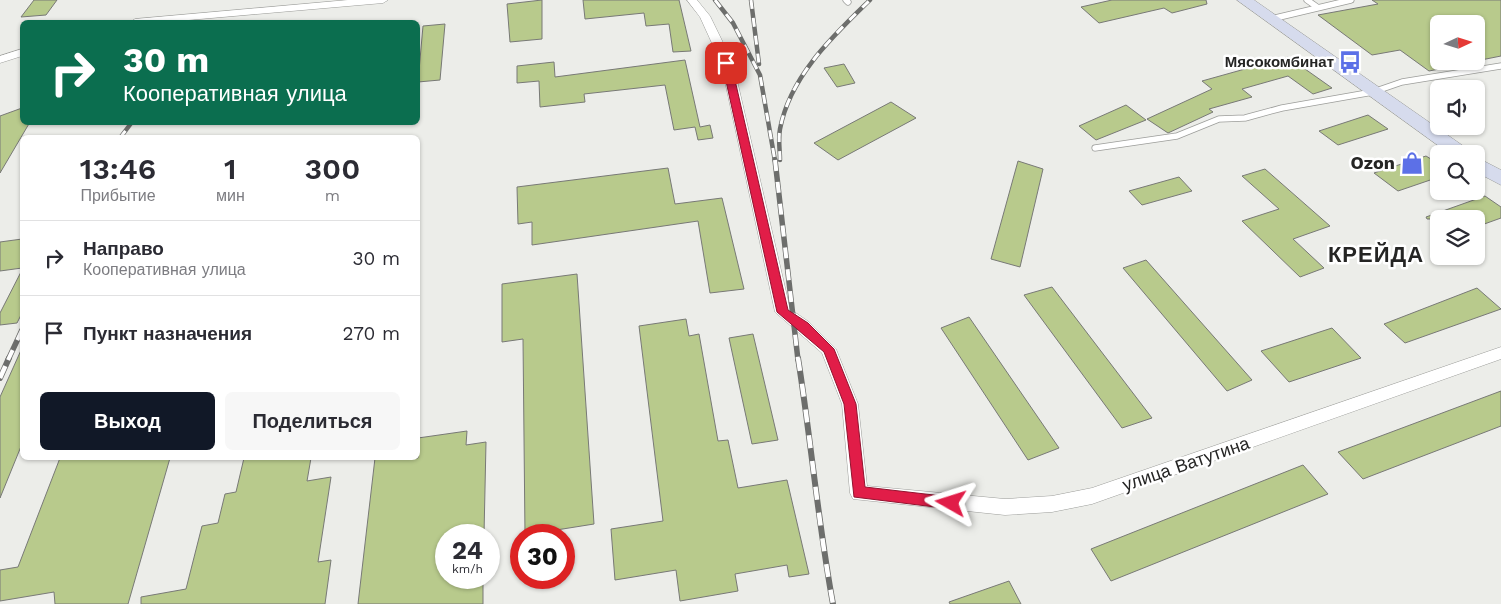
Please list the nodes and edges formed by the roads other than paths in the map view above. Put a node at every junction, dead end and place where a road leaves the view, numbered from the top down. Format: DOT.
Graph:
graph roads {
  1 [pos="383,0"];
  2 [pos="692,0"];
  3 [pos="1244,0"];
  4 [pos="1307,0"];
  5 [pos="1351,0"];
  6 [pos="1318,7"];
  7 [pos="1271,19"];
  8 [pos="158,20"];
  9 [pos="20,53"];
  10 [pos="0,60"];
  11 [pos="1501,66"];
  12 [pos="1373,92"];
  13 [pos="1243,118"];
  14 [pos="1252,126"];
  15 [pos="1450,145"];
  16 [pos="1095,148"];
  17 [pos="1485,168"];
  18 [pos="1501,179"];
  19 [pos="1501,353"];
  1 -- 8 [label="street"];
  2 -- 19 [label="street, улица Ватутина"];
  3 -- 7 [label="main road"];
  4 -- 6 [label="lane"];
  5 -- 6 [label="lane"];
  6 -- 7 [label="lane"];
  7 -- 12 [label="main road"];
  9 -- 10 [label="street"];
  11 -- 12 [label="lane"];
  12 -- 13 [label="lane"];
  12 -- 15 [label="main road"];
  13 -- 14 [label="lane"];
  13 -- 16 [label="lane"];
  17 -- 18 [label="main road"];
}
